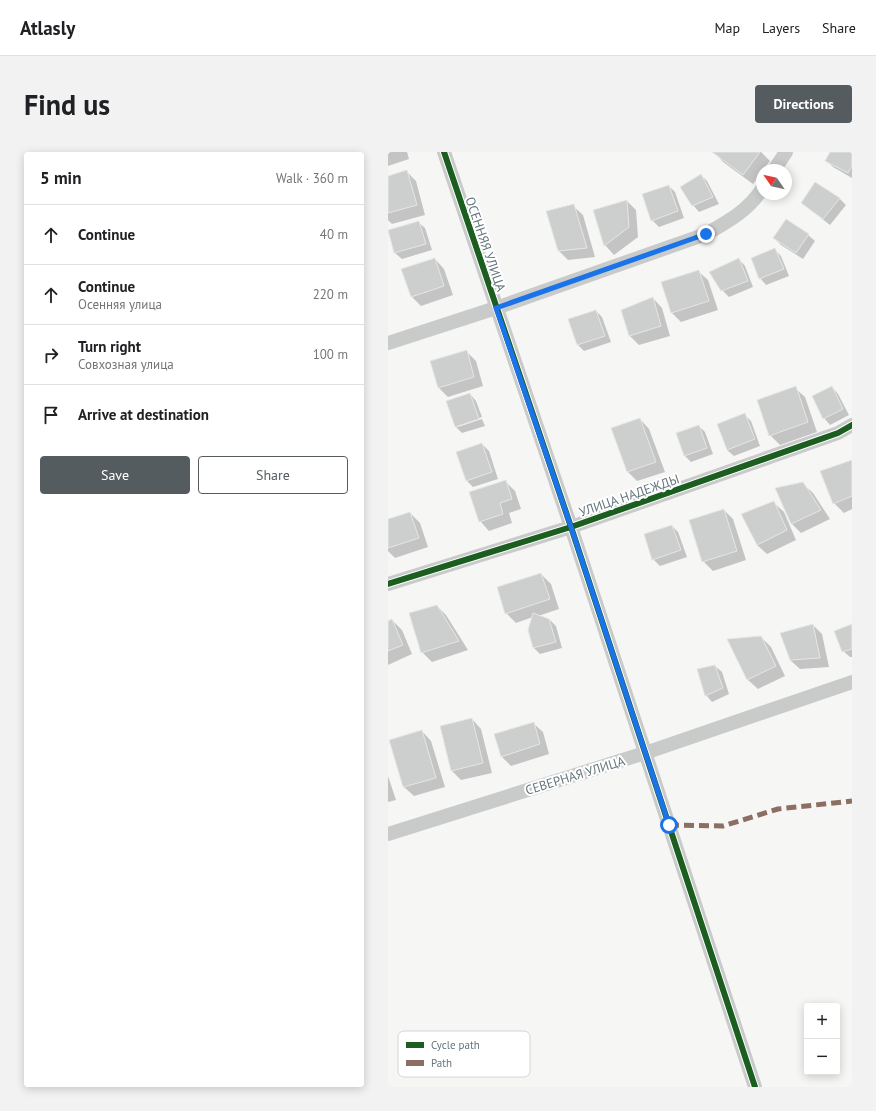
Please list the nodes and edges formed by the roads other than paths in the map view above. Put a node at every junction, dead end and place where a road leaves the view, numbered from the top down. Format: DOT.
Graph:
graph roads {
  1 [pos="444,152"];
  2 [pos="786,152"];
  3 [pos="778,164"];
  4 [pos="756,198"];
  5 [pos="496,308"];
  6 [pos="388,343"];
  7 [pos="852,425"];
  8 [pos="571,527"];
  9 [pos="388,584"];
  10 [pos="852,682"];
  11 [pos="645,753"];
  12 [pos="388,834"];
  13 [pos="755,1087"];
  1 -- 5 [label="street, ОСЕННЯЯ УЛИЦА"];
  2 -- 3 [label="street"];
  4 -- 5 [label="street"];
  5 -- 6 [label="street"];
  5 -- 8 [label="street, ОСЕННЯЯ УЛИЦА"];
  7 -- 8 [label="street, УЛИЦА НАДЕЖДЫ"];
  8 -- 9 [label="street, УЛИЦА НАДЕЖДЫ"];
  8 -- 11 [label="street, ОСЕННЯЯ УЛИЦА"];
  10 -- 11 [label="street, СЕВЕРНАЯ УЛИЦА"];
  11 -- 12 [label="street, СЕВЕРНАЯ УЛИЦА"];
  11 -- 13 [label="street, ОСЕННЯЯ УЛИЦА"];
}
